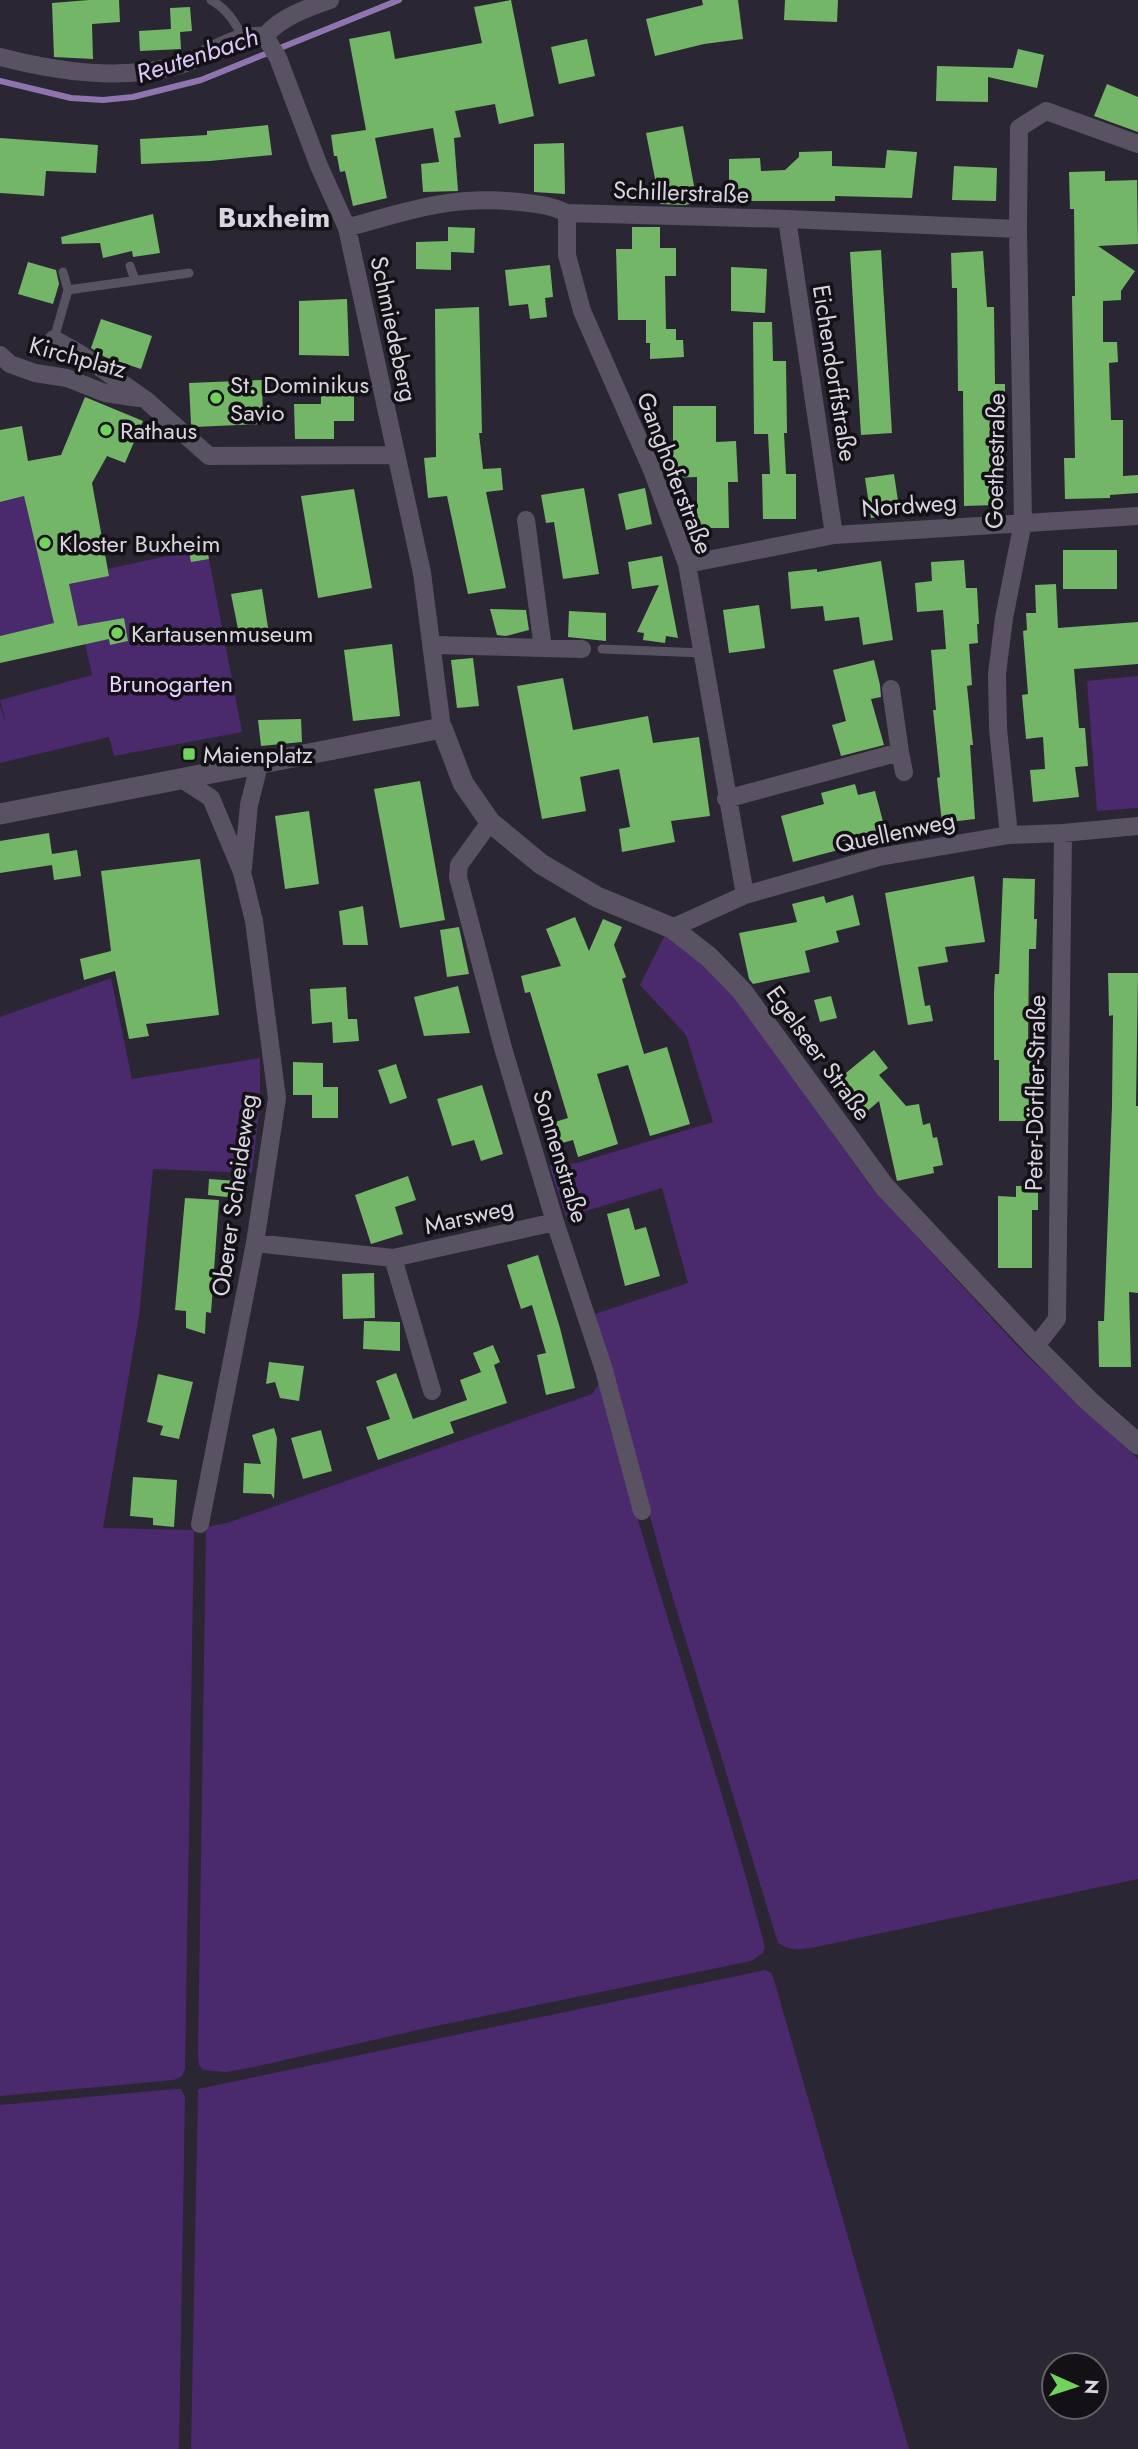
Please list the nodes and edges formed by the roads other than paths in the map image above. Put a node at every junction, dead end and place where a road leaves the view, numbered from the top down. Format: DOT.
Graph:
graph roads {
  1 [pos="211,0"];
  2 [pos="330,0"];
  3 [pos="265,36"];
  4 [pos="243,37"];
  5 [pos="0,57"];
  6 [pos="1138,144"];
  7 [pos="567,213"];
  8 [pos="787,219"];
  9 [pos="347,228"];
  10 [pos="1018,229"];
  11 [pos="130,266"];
  12 [pos="63,272"];
  13 [pos="189,273"];
  14 [pos="135,280"];
  15 [pos="68,290"];
  16 [pos="54,339"];
  17 [pos="0,355"];
  18 [pos="146,400"];
  19 [pos="395,455"];
  20 [pos="1138,516"];
  21 [pos="526,520"];
  22 [pos="1023,522"];
  23 [pos="834,535"];
  24 [pos="687,564"];
  25 [pos="433,645"];
  26 [pos="543,648"];
  27 [pos="582,649"];
  28 [pos="603,649"];
  29 [pos="704,653"];
  30 [pos="891,689"];
  31 [pos="442,728"];
  32 [pos="900,752"];
  33 [pos="259,765"];
  34 [pos="904,772"];
  35 [pos="183,780"];
  36 [pos="726,799"];
  37 [pos="0,814"];
  38 [pos="490,822"];
  39 [pos="1138,826"];
  40 [pos="1063,833"];
  41 [pos="1009,835"];
  42 [pos="242,872"];
  43 [pos="745,895"];
  44 [pos="672,928"];
  45 [pos="555,1222"];
  46 [pos="255,1242"];
  47 [pos="393,1258"];
  48 [pos="1035,1347"];
  49 [pos="432,1391"];
  50 [pos="1138,1444"];
  51 [pos="642,1511"];
  52 [pos="200,1524"];
  1 -- 4 [label="lane"];
  2 -- 3 [label="street"];
  3 -- 4 [label="street"];
  3 -- 9 [label="street, Schmiedeberg"];
  4 -- 5 [label="street"];
  6 -- 10 [label="street, Goethestraße"];
  7 -- 8 [label="street, Schillerstraße"];
  7 -- 9 [label="street, Schillerstraße"];
  7 -- 24 [label="street, Ganghoferstraße"];
  8 -- 10 [label="street, Schillerstraße"];
  8 -- 23 [label="street, Eichendorffstraße"];
  9 -- 19 [label="street, Schmiedeberg"];
  10 -- 22 [label="street, Goethestraße"];
  11 -- 14 [label="lane"];
  12 -- 15 [label="lane"];
  13 -- 14 [label="lane"];
  14 -- 15 [label="lane"];
  15 -- 16 [label="lane"];
  16 -- 18 [label="street, Kirchplatz"];
  17 -- 18 [label="street, Kirchplatz"];
  18 -- 19 [label="street, Kirchplatz"];
  19 -- 25 [label="street, Schmiedeberg"];
  20 -- 22 [label="street, Nordweg"];
  21 -- 26 [label="street"];
  22 -- 23 [label="street, Nordweg"];
  22 -- 41 [label="street, Goethestraße"];
  23 -- 24 [label="street, Nordweg"];
  24 -- 29 [label="street, Ganghoferstraße"];
  25 -- 26 [label="street"];
  25 -- 31 [label="street, Schmiedeberg"];
  26 -- 27 [label="street"];
  28 -- 29 [label="lane"];
  29 -- 36 [label="street, Ganghoferstraße"];
  30 -- 32 [label="street"];
  31 -- 33 [label="street"];
  31 -- 38 [label="street, Egelseer Straße"];
  32 -- 34 [label="street"];
  32 -- 36 [label="street"];
  33 -- 35 [label="street"];
  33 -- 42 [label="street, Oberer Scheideweg"];
  35 -- 37 [label="street"];
  35 -- 42 [label="street, Oberer Scheideweg"];
  36 -- 43 [label="street, Ganghoferstraße"];
  38 -- 44 [label="street, Egelseer Straße"];
  38 -- 45 [label="street, Sonnenstraße"];
  39 -- 40 [label="street, Quellenweg"];
  40 -- 41 [label="street, Quellenweg"];
  40 -- 48 [label="street, Peter-Dörfler-Straße"];
  41 -- 43 [label="street, Quellenweg"];
  42 -- 46 [label="street, Oberer Scheideweg"];
  43 -- 44 [label="street, Quellenweg"];
  44 -- 48 [label="street, Egelseer Straße"];
  45 -- 47 [label="street, Marsweg"];
  45 -- 51 [label="street, Sonnenstraße"];
  46 -- 47 [label="street, Marsweg"];
  46 -- 52 [label="street, Oberer Scheideweg"];
  47 -- 49 [label="street"];
  48 -- 50 [label="street, Egelseer Straße"];
}
